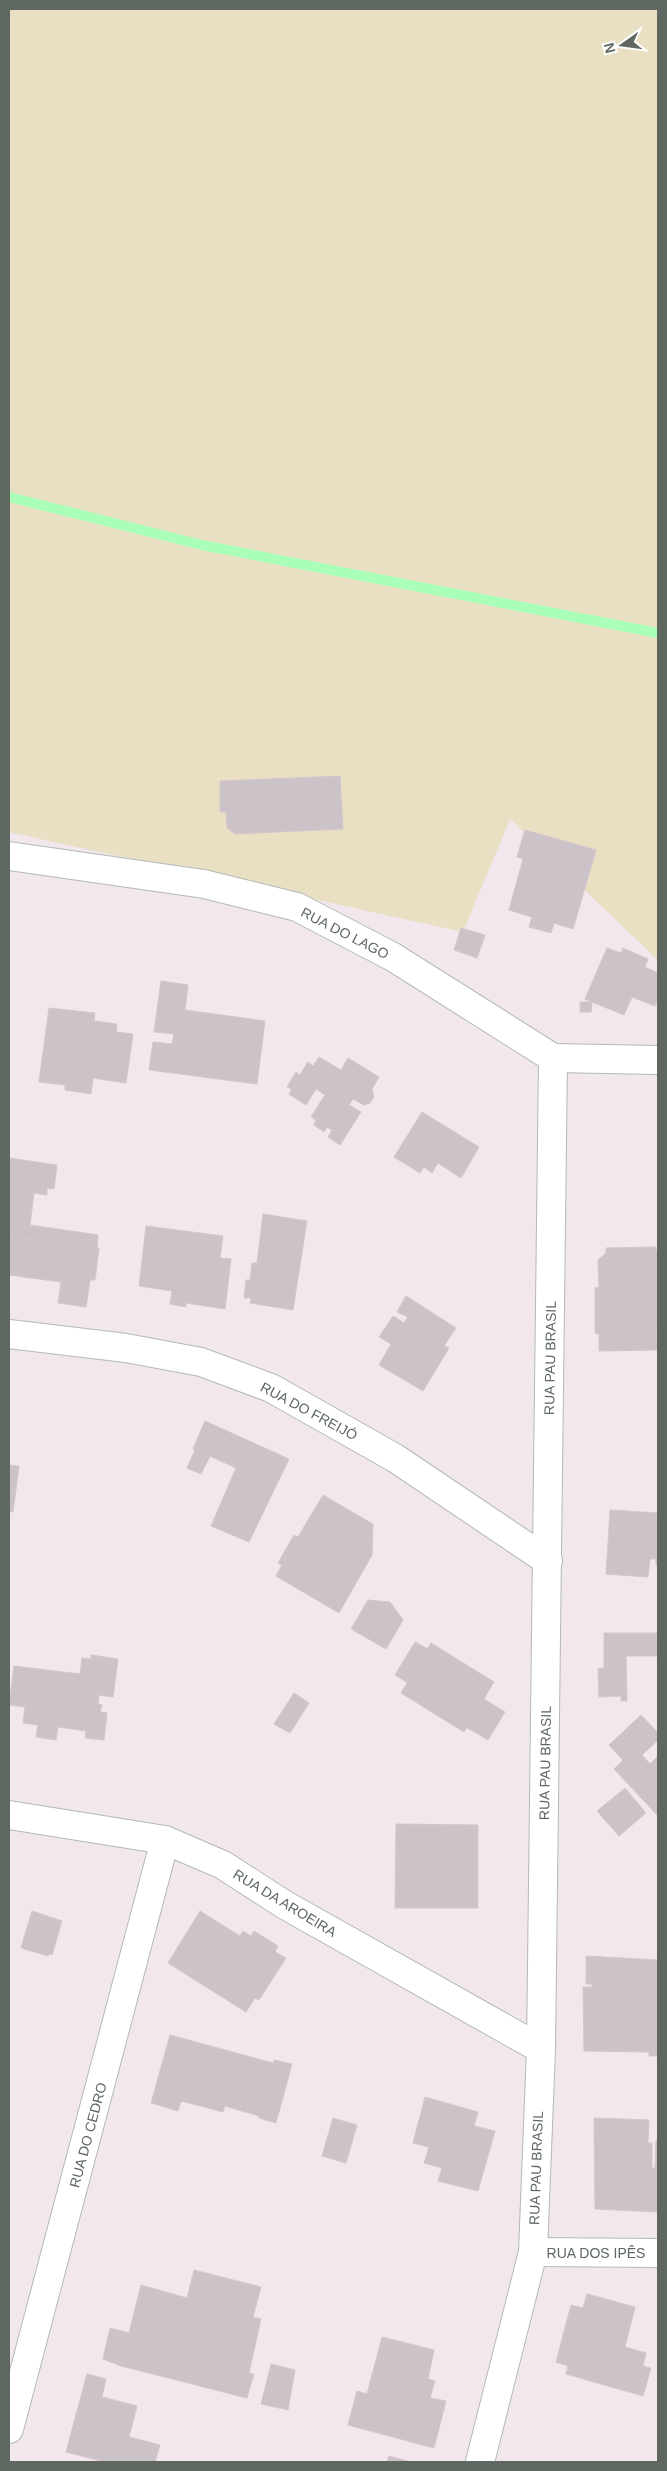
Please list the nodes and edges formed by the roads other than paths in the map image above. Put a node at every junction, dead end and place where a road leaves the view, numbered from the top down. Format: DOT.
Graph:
graph roads {
  1 [pos="9,856"];
  2 [pos="553,1058"];
  3 [pos="658,1060"];
  4 [pos="9,1334"];
  5 [pos="548,1561"];
  6 [pos="9,1815"];
  7 [pos="165,1840"];
  8 [pos="541,2049"];
  9 [pos="533,2252"];
  10 [pos="658,2253"];
  11 [pos="9,2429"];
  12 [pos="480,2462"];
  1 -- 2 [label="street, RUA DO LAGO"];
  2 -- 3 [label="street"];
  2 -- 5 [label="street, RUA PAU BRASIL"];
  4 -- 5 [label="street, RUA DO FREIJÓ"];
  5 -- 8 [label="street, RUA PAU BRASIL"];
  6 -- 7 [label="street, RUA DA AROEIRA"];
  7 -- 8 [label="street, RUA DA AROEIRA"];
  7 -- 11 [label="street, RUA DO CEDRO"];
  8 -- 9 [label="street, RUA PAU BRASIL"];
  9 -- 10 [label="street, RUA DOS IPÊS"];
  9 -- 12 [label="street, RUA PAU BRASIL"];
}
